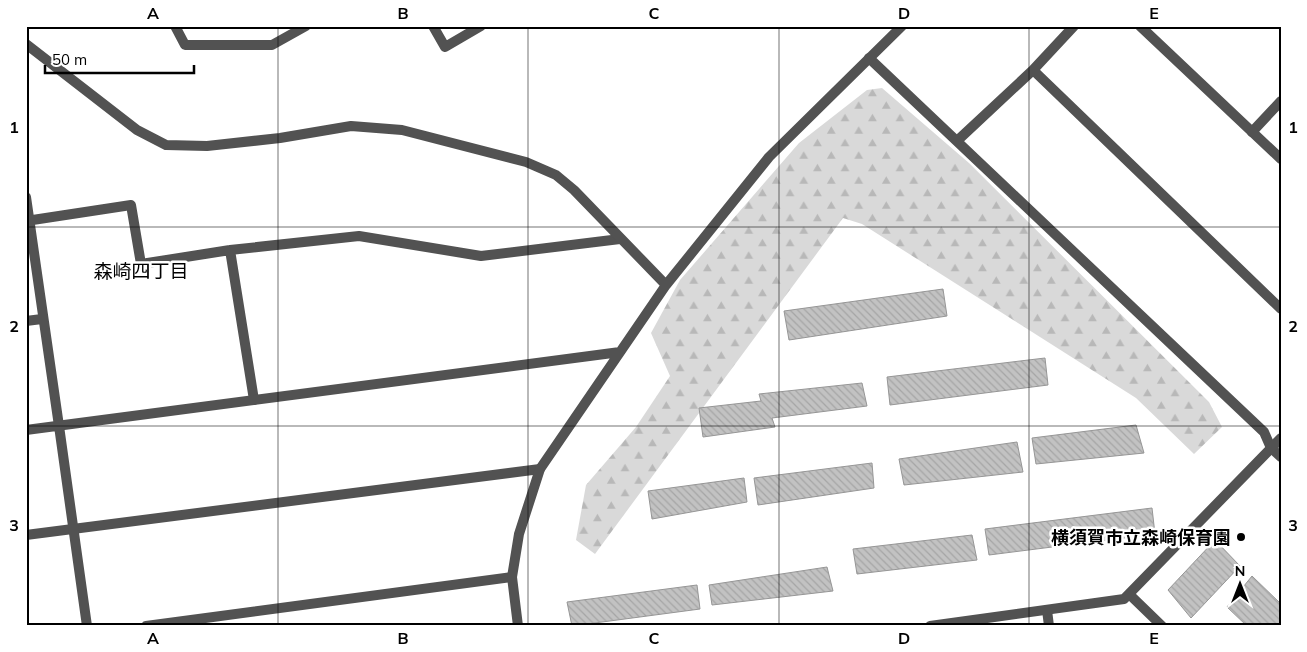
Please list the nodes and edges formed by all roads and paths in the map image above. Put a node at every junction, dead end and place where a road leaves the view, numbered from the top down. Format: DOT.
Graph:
graph roads {
  1 [pos="175,26"];
  2 [pos="306,26"];
  3 [pos="433,26"];
  4 [pos="481,26"];
  5 [pos="902,26"];
  6 [pos="1074,26"];
  7 [pos="1140,26"];
  8 [pos="26,44"];
  9 [pos="869,58"];
  10 [pos="1033,70"];
  11 [pos="1281,101"];
  12 [pos="1252,132"];
  13 [pos="958,140"];
  14 [pos="1281,159"];
  15 [pos="26,198"];
  16 [pos="28,221"];
  17 [pos="620,239"];
  18 [pos="230,250"];
  19 [pos="666,285"];
  20 [pos="1281,309"];
  21 [pos="42,319"];
  22 [pos="26,321"];
  23 [pos="620,352"];
  24 [pos="254,400"];
  25 [pos="59,426"];
  26 [pos="26,430"];
  27 [pos="1281,438"];
  28 [pos="1271,448"];
  29 [pos="1281,457"];
  30 [pos="540,469"];
  31 [pos="74,529"];
  32 [pos="26,535"];
  33 [pos="512,577"];
  34 [pos="1130,595"];
  35 [pos="1046,610"];
  36 [pos="936,625"];
  37 [pos="87,626"];
  38 [pos="146,626"];
  39 [pos="518,626"];
  40 [pos="1049,626"];
  41 [pos="1162,626"];
  1 -- 2 [label="street"];
  3 -- 4 [label="street"];
  5 -- 9 [label="street"];
  6 -- 10 [label="street"];
  7 -- 12 [label="street"];
  8 -- 17 [label="street"];
  9 -- 13 [label="street"];
  9 -- 19 [label="street"];
  10 -- 13 [label="street"];
  10 -- 20 [label="street"];
  11 -- 12 [label="street"];
  12 -- 14 [label="street"];
  13 -- 28 [label="street"];
  15 -- 16 [label="street"];
  16 -- 18 [label="street"];
  16 -- 21 [label="street"];
  17 -- 18 [label="street"];
  17 -- 19 [label="street"];
  18 -- 24 [label="street"];
  19 -- 23 [label="street"];
  21 -- 22 [label="street"];
  21 -- 25 [label="street"];
  23 -- 24 [label="street"];
  23 -- 30 [label="street"];
  24 -- 25 [label="street"];
  25 -- 26 [label="street"];
  25 -- 31 [label="street"];
  27 -- 28 [label="street"];
  28 -- 29 [label="street"];
  28 -- 34 [label="street"];
  30 -- 31 [label="street"];
  30 -- 33 [label="street"];
  31 -- 32 [label="street"];
  31 -- 37 [label="street"];
  33 -- 38 [label="street"];
  33 -- 39 [label="street"];
  34 -- 35 [label="street"];
  34 -- 41 [label="street"];
  35 -- 36 [label="street"];
  35 -- 40 [label="street"];
}
